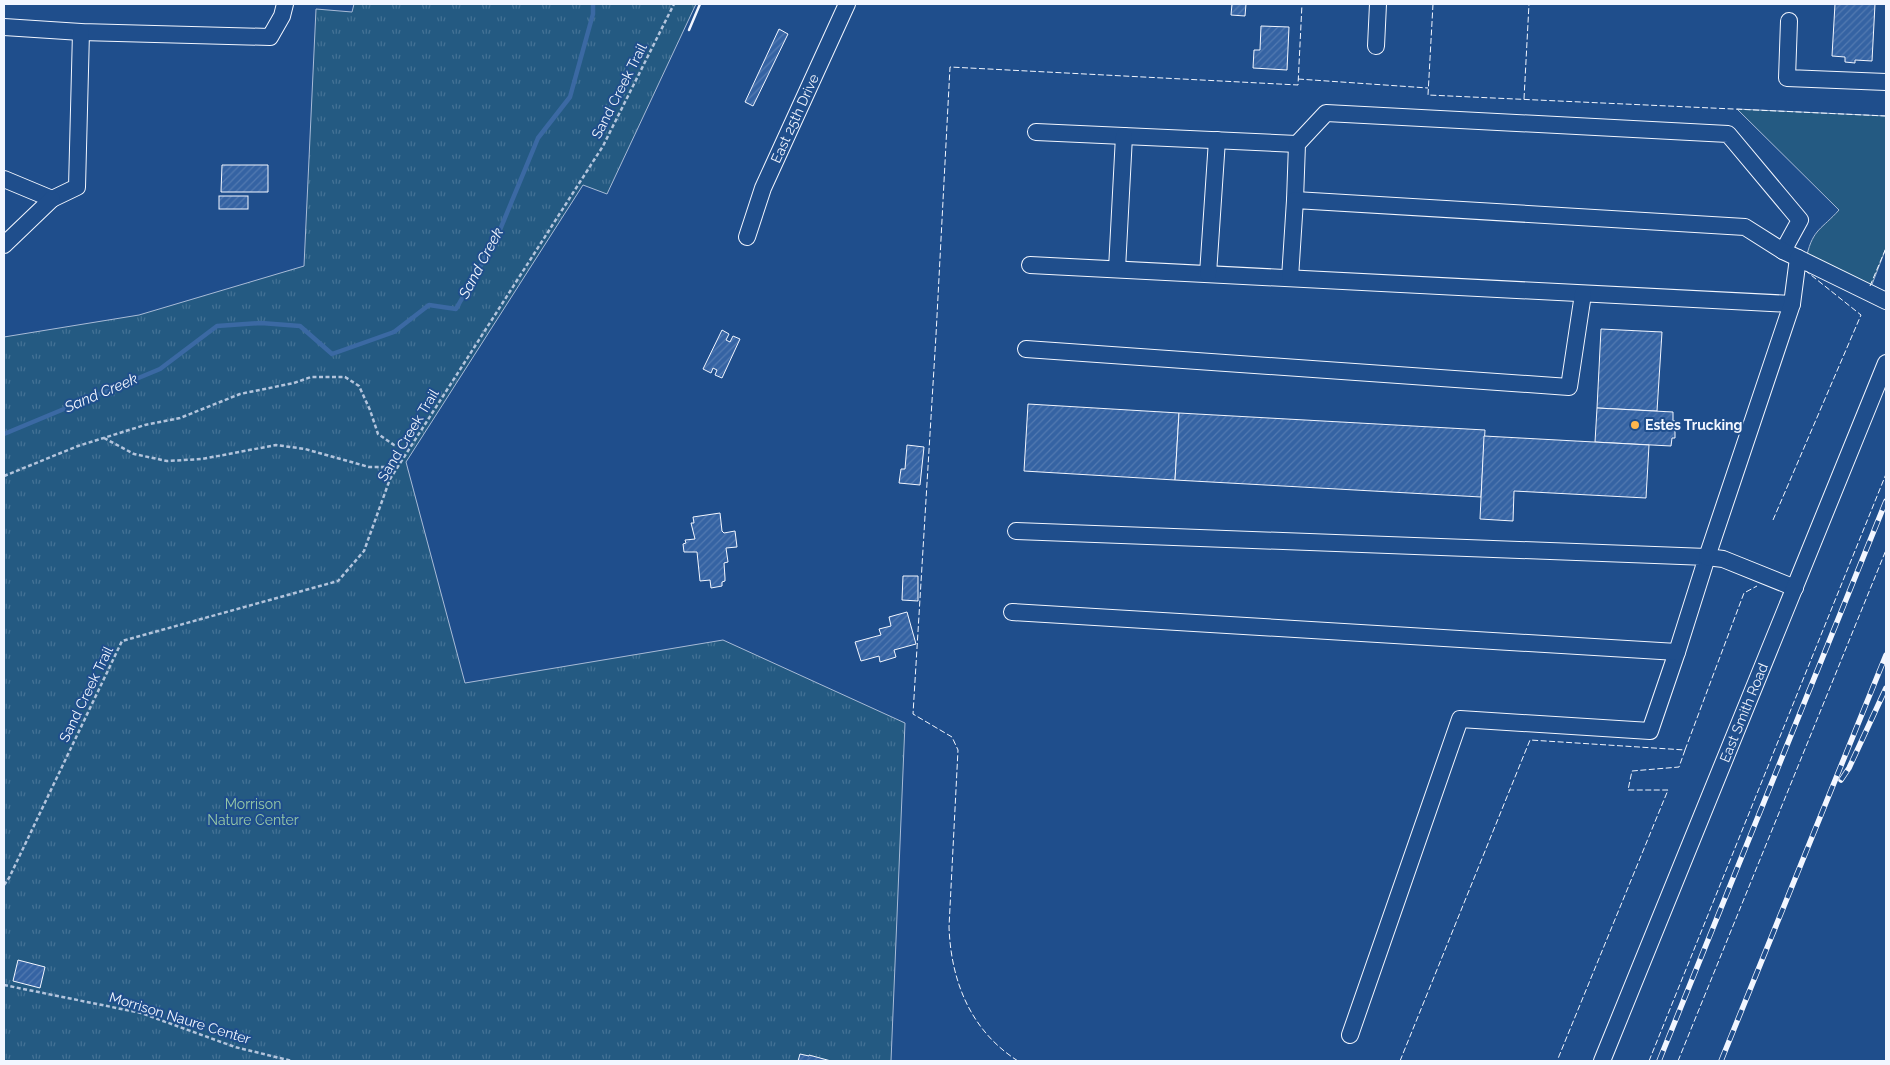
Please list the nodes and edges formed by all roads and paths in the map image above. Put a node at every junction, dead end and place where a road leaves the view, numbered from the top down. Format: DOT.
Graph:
graph roads {
  1 [pos="285,4"];
  2 [pos="674,4"];
  3 [pos="847,4"];
  4 [pos="1378,4"];
  5 [pos="1789,21"];
  6 [pos="4,27"];
  7 [pos="81,32"];
  8 [pos="1376,46"];
  9 [pos="1886,82"];
  10 [pos="1036,132"];
  11 [pos="1124,136"];
  12 [pos="1217,140"];
  13 [pos="1297,144"];
  14 [pos="4,179"];
  15 [pos="52,199"];
  16 [pos="1295,200"];
  17 [pos="747,237"];
  18 [pos="4,245"];
  19 [pos="1791,255"];
  20 [pos="1030,265"];
  21 [pos="1116,269"];
  22 [pos="1208,274"];
  23 [pos="1290,278"];
  24 [pos="1583,294"];
  25 [pos="1886,301"];
  26 [pos="1792,304"];
  27 [pos="1026,349"];
  28 [pos="1886,363"];
  29 [pos="104,438"];
  30 [pos="409,448"];
  31 [pos="398,467"];
  32 [pos="4,476"];
  33 [pos="1016,531"];
  34 [pos="1707,557"];
  35 [pos="1795,588"];
  36 [pos="1012,612"];
  37 [pos="1677,652"];
  38 [pos="4,885"];
  39 [pos="4,985"];
  40 [pos="1350,1035"];
  41 [pos="292,1061"];
  42 [pos="1602,1061"];
  1 -- 7 [label="street"];
  2 -- 30 [label="path, Sand Creek Trail"];
  3 -- 17 [label="street, East 25th Drive"];
  4 -- 8 [label="street"];
  5 -- 9 [label="street"];
  6 -- 7 [label="street"];
  7 -- 15 [label="street"];
  10 -- 11 [label="street"];
  11 -- 12 [label="street"];
  11 -- 21 [label="street"];
  12 -- 13 [label="street"];
  12 -- 22 [label="street"];
  13 -- 16 [label="street"];
  13 -- 19 [label="street"];
  14 -- 15 [label="street"];
  15 -- 18 [label="street"];
  16 -- 19 [label="street"];
  16 -- 23 [label="street"];
  19 -- 25 [label="street"];
  19 -- 26 [label="street"];
  20 -- 21 [label="street"];
  21 -- 22 [label="street"];
  22 -- 23 [label="street"];
  23 -- 24 [label="street"];
  24 -- 26 [label="street"];
  24 -- 27 [label="street"];
  26 -- 34 [label="street"];
  28 -- 35 [label="street, East Smith Road"];
  29 -- 30 [label="path"];
  29 -- 31 [label="path"];
  29 -- 32 [label="path"];
  30 -- 31 [label="path, Sand Creek Trail"];
  31 -- 38 [label="path, Sand Creek Trail"];
  33 -- 34 [label="street"];
  34 -- 35 [label="street"];
  34 -- 37 [label="street"];
  35 -- 42 [label="street, East Smith Road"];
  36 -- 37 [label="street"];
  37 -- 40 [label="street"];
  39 -- 41 [label="path, Morrison Naure Center"];
}
